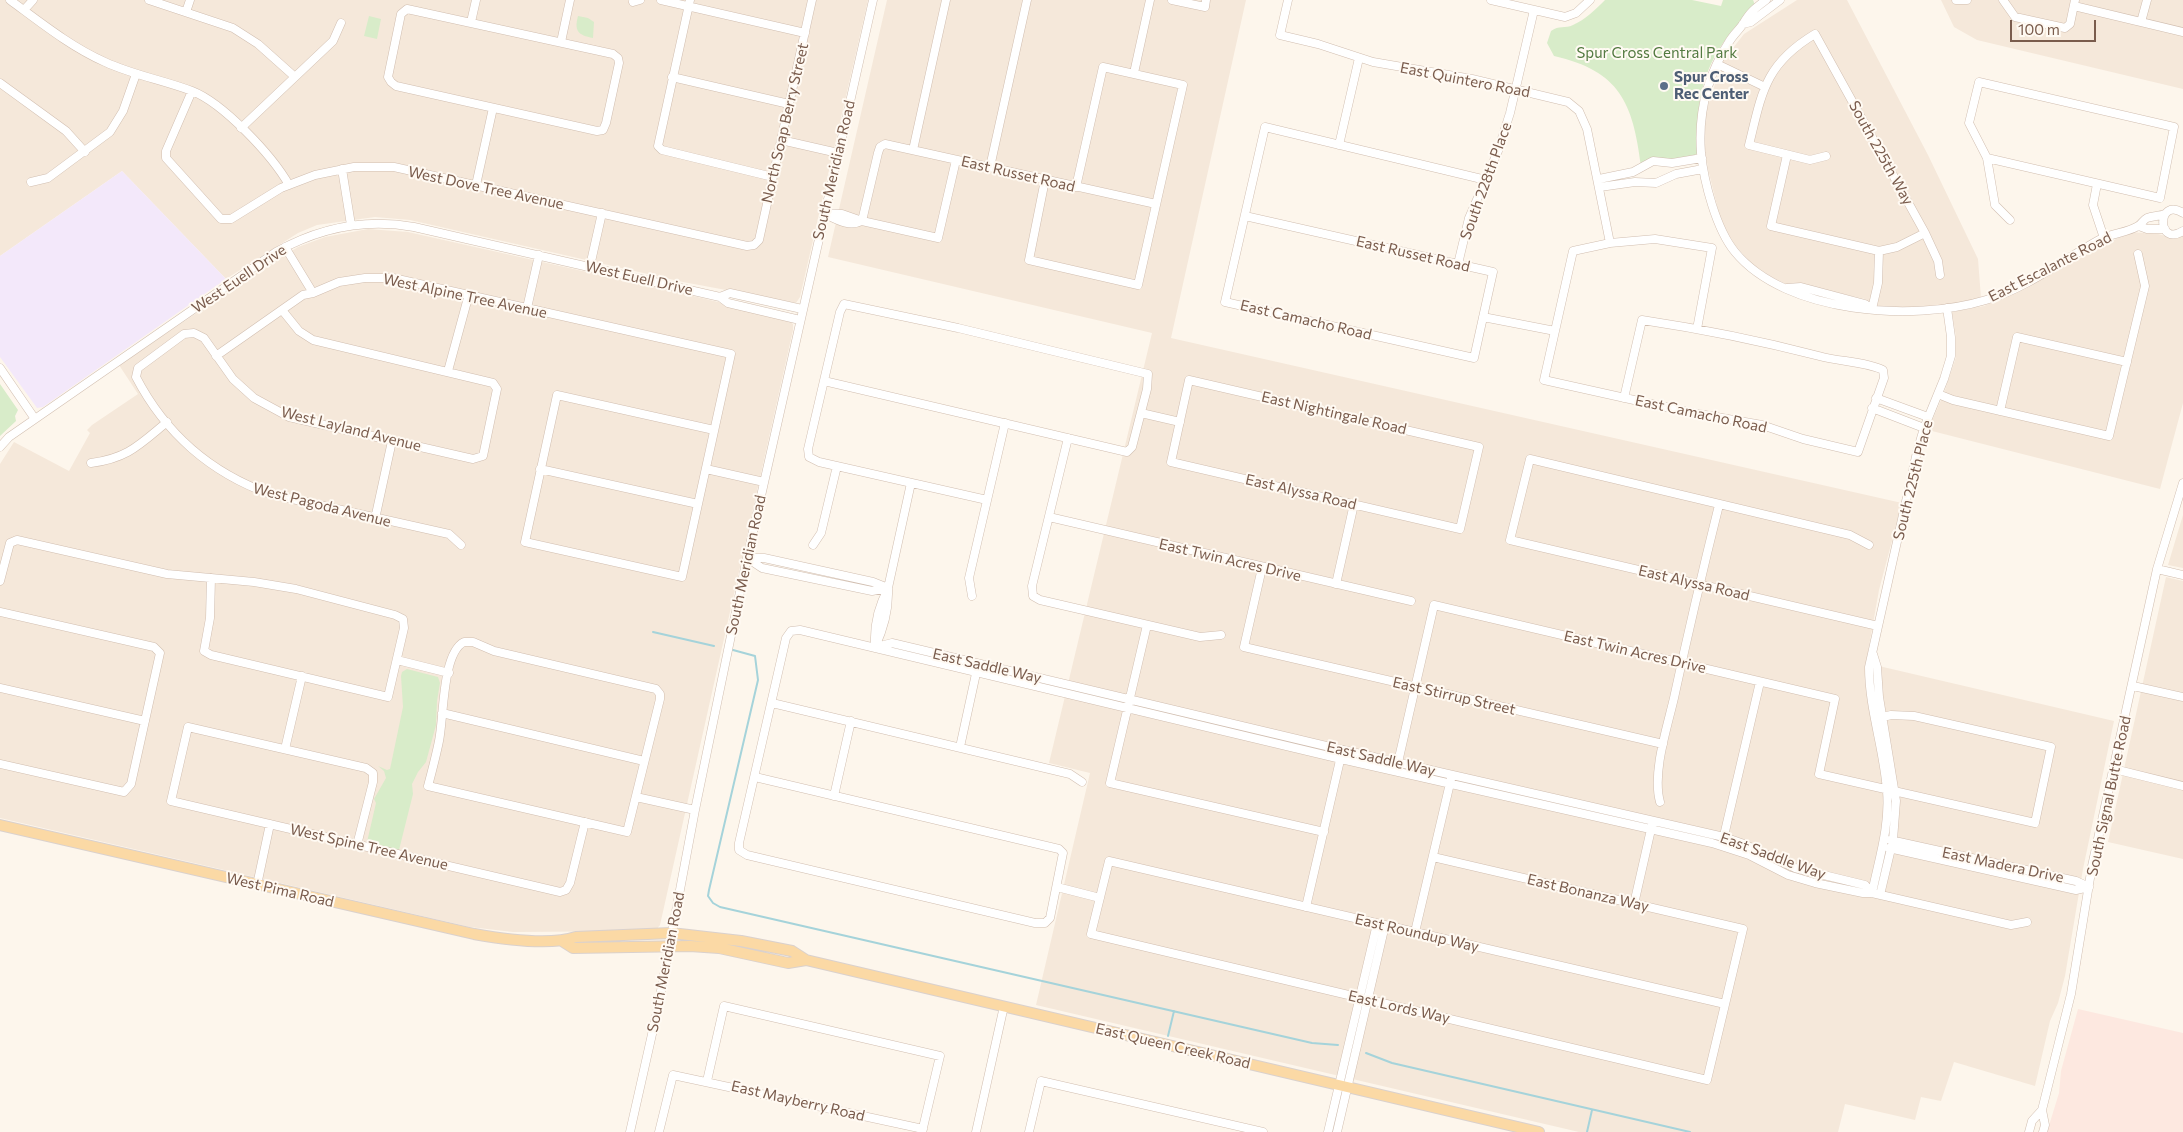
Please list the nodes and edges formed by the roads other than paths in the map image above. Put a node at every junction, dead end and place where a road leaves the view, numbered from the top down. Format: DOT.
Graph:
graph roads {
  1 [pos="10,0"];
  2 [pos="33,0"];
  3 [pos="149,0"];
  4 [pos="190,0"];
  5 [pos="476,0"];
  6 [pos="570,0"];
  7 [pos="661,0"];
  8 [pos="812,0"];
  9 [pos="873,0"];
  10 [pos="946,0"];
  11 [pos="1027,0"];
  12 [pos="1150,0"];
  13 [pos="1172,0"];
  14 [pos="1288,0"];
  15 [pos="1491,0"];
  16 [pos="1590,0"];
  17 [pos="1766,0"];
  18 [pos="1780,0"];
  19 [pos="1956,0"];
  20 [pos="1967,0"];
  21 [pos="2003,0"];
  22 [pos="2146,0"];
  23 [pos="689,3"];
  24 [pos="2075,3"];
  25 [pos="1205,4"];
  26 [pos="24,10"];
  27 [pos="1534,10"];
  28 [pos="186,12"];
  29 [pos="471,22"];
  30 [pos="2141,22"];
  31 [pos="341,23"];
  32 [pos="1743,24"];
  33 [pos="2183,32"];
  34 [pos="805,33"];
  35 [pos="561,42"];
  36 [pos="1359,58"];
  37 [pos="1717,64"];
  38 [pos="1134,73"];
  39 [pos="136,74"];
  40 [pos="295,77"];
  41 [pos="672,77"];
  42 [pos="1,85"];
  43 [pos="1765,86"];
  44 [pos="1515,89"];
  45 [pos="192,91"];
  46 [pos="789,104"];
  47 [pos="493,108"];
  48 [pos="241,128"];
  49 [pos="781,140"];
  50 [pos="1339,145"];
  51 [pos="912,150"];
  52 [pos="85,152"];
  53 [pos="838,153"];
  54 [pos="1788,155"];
  55 [pos="1826,156"];
  56 [pos="1987,158"];
  57 [pos="956,160"];
  58 [pos="1702,163"];
  59 [pos="1663,164"];
  60 [pos="990,167"];
  61 [pos="1645,167"];
  62 [pos="342,169"];
  63 [pos="773,176"];
  64 [pos="1665,178"];
  65 [pos="1045,180"];
  66 [pos="1486,180"];
  67 [pos="31,182"];
  68 [pos="1650,182"];
  69 [pos="1600,183"];
  70 [pos="2097,184"];
  71 [pos="289,185"];
  72 [pos="476,185"];
  73 [pos="1076,187"];
  74 [pos="1156,204"];
  75 [pos="602,213"];
  76 [pos="824,213"];
  77 [pos="2183,213"];
  78 [pos="2165,214"];
  79 [pos="1244,216"];
  80 [pos="2010,220"];
  81 [pos="862,221"];
  82 [pos="351,225"];
  83 [pos="2139,226"];
  84 [pos="2165,229"];
  85 [pos="2183,231"];
  86 [pos="1924,233"];
  87 [pos="2104,238"];
  88 [pos="1610,243"];
  89 [pos="754,245"];
  90 [pos="286,247"];
  91 [pos="1879,251"];
  92 [pos="2138,254"];
  93 [pos="539,255"];
  94 [pos="1458,264"];
  95 [pos="590,266"];
  96 [pos="1940,275"];
  97 [pos="313,293"];
  98 [pos="469,294"];
  99 [pos="720,297"];
  100 [pos="527,308"];
  101 [pos="1947,308"];
  102 [pos="1872,309"];
  103 [pos="282,310"];
  104 [pos="802,310"];
  105 [pos="1483,317"];
  106 [pos="800,320"];
  107 [pos="1697,329"];
  108 [pos="1555,332"];
  109 [pos="216,356"];
  110 [pos="2127,362"];
  111 [pos="0,368"];
  112 [pos="448,371"];
  113 [pos="136,377"];
  114 [pos="824,381"];
  115 [pos="1938,394"];
  116 [pos="1624,398"];
  117 [pos="1876,398"];
  118 [pos="1872,408"];
  119 [pos="1904,408"];
  120 [pos="2000,411"];
  121 [pos="1141,413"];
  122 [pos="1928,417"];
  123 [pos="1900,418"];
  124 [pos="35,419"];
  125 [pos="167,422"];
  126 [pos="1180,422"];
  127 [pos="1005,423"];
  128 [pos="1924,428"];
  129 [pos="714,430"];
  130 [pos="1068,438"];
  131 [pos="392,441"];
  132 [pos="0,447"];
  133 [pos="91,463"];
  134 [pos="838,466"];
  135 [pos="540,469"];
  136 [pos="706,470"];
  137 [pos="764,482"];
  138 [pos="911,483"];
  139 [pos="2183,483"];
  140 [pos="987,500"];
  141 [pos="698,504"];
  142 [pos="1354,504"];
  143 [pos="1719,505"];
  144 [pos="1049,518"];
  145 [pos="374,519"];
  146 [pos="1460,529"];
  147 [pos="813,544"];
  148 [pos="461,545"];
  149 [pos="1869,545"];
  150 [pos="747,558"];
  151 [pos="1262,568"];
  152 [pos="2157,569"];
  153 [pos="2183,575"];
  154 [pos="211,578"];
  155 [pos="0,581"];
  156 [pos="1336,584"];
  157 [pos="1699,584"];
  158 [pos="888,588"];
  159 [pos="972,596"];
  160 [pos="1411,601"];
  161 [pos="0,612"];
  162 [pos="1147,625"];
  163 [pos="1878,626"];
  164 [pos="1221,635"];
  165 [pos="875,647"];
  166 [pos="396,660"];
  167 [pos="1681,663"];
  168 [pos="978,664"];
  169 [pos="449,673"];
  170 [pos="976,673"];
  171 [pos="302,676"];
  172 [pos="1760,682"];
  173 [pos="1415,686"];
  174 [pos="2132,686"];
  175 [pos="0,688"];
  176 [pos="2183,698"];
  177 [pos="772,703"];
  178 [pos="1128,704"];
  179 [pos="442,713"];
  180 [pos="1879,718"];
  181 [pos="145,721"];
  182 [pos="852,721"];
  183 [pos="1663,744"];
  184 [pos="960,747"];
  185 [pos="286,750"];
  186 [pos="1343,750"];
  187 [pos="1341,758"];
  188 [pos="644,762"];
  189 [pos="1398,762"];
  190 [pos="0,764"];
  191 [pos="2114,769"];
  192 [pos="1396,771"];
  193 [pos="755,777"];
  194 [pos="1451,779"];
  195 [pos="1082,782"];
  196 [pos="2183,786"];
  197 [pos="1891,791"];
  198 [pos="834,796"];
  199 [pos="636,797"];
  200 [pos="1660,802"];
  201 [pos="695,810"];
  202 [pos="585,822"];
  203 [pos="270,824"];
  204 [pos="1652,824"];
  205 [pos="0,825"];
  206 [pos="1324,832"];
  207 [pos="1724,837"];
  208 [pos="1883,842"];
  209 [pos="1892,844"];
  210 [pos="357,845"];
  211 [pos="1722,846"];
  212 [pos="1433,857"];
  213 [pos="257,884"];
  214 [pos="1057,887"];
  215 [pos="2089,887"];
  216 [pos="1872,893"];
  217 [pos="1880,895"];
  218 [pos="1100,898"];
  219 [pos="1634,904"];
  220 [pos="1306,907"];
  221 [pos="2026,922"];
  222 [pos="1381,924"];
  223 [pos="1415,932"];
  224 [pos="671,933"];
  225 [pos="562,941"];
  226 [pos="669,945"];
  227 [pos="806,960"];
  228 [pos="1364,999"];
  229 [pos="1725,1004"];
  230 [pos="1004,1006"];
  231 [pos="707,1081"];
  232 [pos="1343,1086"];
  233 [pos="2042,1110"];
  234 [pos="922,1130"];
  235 [pos="630,1132"];
  236 [pos="658,1132"];
  237 [pos="976,1132"];
  238 [pos="1029,1132"];
  239 [pos="1263,1132"];
  240 [pos="1328,1132"];
  241 [pos="1337,1132"];
  242 [pos="1540,1132"];
  243 [pos="2029,1132"];
  244 [pos="2044,1132"];
  1 -- 26 [label="street"];
  2 -- 26 [label="street"];
  3 -- 28 [label="street"];
  4 -- 28 [label="street"];
  5 -- 29 [label="street"];
  6 -- 35 [label="street"];
  7 -- 23 [label="street"];
  8 -- 34 [label="street, North Soap Berry Street"];
  9 -- 53 [label="street, South Meridian Road"];
  10 -- 51 [label="street"];
  11 -- 60 [label="street"];
  12 -- 38 [label="street"];
  13 -- 25 [label="street"];
  14 -- 36 [label="street, East Quintero Road"];
  15 -- 27 [label="street"];
  16 -- 27 [label="street"];
  17 -- 32 [label="street, East Escalante Road"];
  18 -- 32 [label="street"];
  19 -- 20 [label="street"];
  21 -- 24 [label="street"];
  22 -- 30 [label="street"];
  23 -- 34 [label="street"];
  23 -- 41 [label="street"];
  24 -- 30 [label="street"];
  26 -- 39 [label="street"];
  27 -- 44 [label="street, South 228th Place"];
  28 -- 40 [label="street"];
  29 -- 35 [label="street"];
  29 -- 47 [label="street"];
  30 -- 33 [label="street"];
  31 -- 40 [label="street"];
  32 -- 37 [label="street, East Escalante Road"];
  34 -- 46 [label="street, North Soap Berry Street"];
  35 -- 47 [label="street"];
  36 -- 44 [label="street, East Quintero Road"];
  36 -- 50 [label="street"];
  37 -- 43 [label="street"];
  37 -- 58 [label="street, East Escalante Road"];
  38 -- 73 [label="street"];
  38 -- 74 [label="street"];
  39 -- 45 [label="street"];
  39 -- 52 [label="street"];
  40 -- 48 [label="street"];
  41 -- 46 [label="street"];
  41 -- 63 [label="street"];
  42 -- 52 [label="street"];
  43 -- 54 [label="street"];
  43 -- 86 [label="street, South 225th Way"];
  44 -- 66 [label="street, South 228th Place"];
  44 -- 69 [label="street, East Quintero Road"];
  45 -- 48 [label="street"];
  45 -- 71 [label="street, West Dove Tree Avenue"];
  46 -- 49 [label="street, North Soap Berry Street"];
  47 -- 72 [label="street"];
  48 -- 71 [label="street"];
  49 -- 53 [label="street"];
  49 -- 63 [label="street, North Soap Berry Street"];
  50 -- 66 [label="street"];
  50 -- 79 [label="street"];
  51 -- 57 [label="street, East Russet Road"];
  51 -- 81 [label="street, East Russet Road"];
  52 -- 67 [label="street"];
  53 -- 76 [label="street, South Meridian Road"];
  54 -- 55 [label="street"];
  54 -- 91 [label="street"];
  56 -- 70 [label="street"];
  56 -- 70 [label="street"];
  56 -- 80 [label="street"];
  57 -- 60 [label="street, East Russet Road"];
  57 -- 81 [label="street"];
  58 -- 59 [label="street"];
  58 -- 64 [label="street"];
  58 -- 102 [label="street, East Escalante Road"];
  59 -- 61 [label="street"];
  59 -- 64 [label="street"];
  60 -- 65 [label="street, East Russet Road"];
  61 -- 68 [label="street"];
  61 -- 69 [label="street"];
  62 -- 71 [label="street, West Dove Tree Avenue"];
  62 -- 72 [label="street, West Dove Tree Avenue"];
  62 -- 82 [label="street"];
  63 -- 89 [label="street, North Soap Berry Street"];
  64 -- 68 [label="street"];
  65 -- 73 [label="street, East Russet Road"];
  65 -- 74 [label="street"];
  66 -- 94 [label="street, South 228th Place"];
  68 -- 69 [label="street"];
  69 -- 88 [label="street, East Quintero Road"];
  70 -- 87 [label="street"];
  72 -- 75 [label="street, West Dove Tree Avenue"];
  73 -- 74 [label="street, East Russet Road"];
  75 -- 89 [label="street, West Dove Tree Avenue"];
  75 -- 95 [label="street"];
  76 -- 81 [label="street"];
  76 -- 104 [label="street, South Meridian Road"];
  77 -- 78 [label="street, East Escalante Road"];
  78 -- 83 [label="street, East Escalante Road"];
  78 -- 84 [label="street"];
  79 -- 94 [label="street, East Russet Road"];
  79 -- 105 [label="street, East Camacho Road"];
  82 -- 90 [label="street, West Euell Drive"];
  82 -- 93 [label="street, West Euell Drive"];
  83 -- 84 [label="street, East Escalante Road"];
  83 -- 87 [label="street, East Escalante Road"];
  84 -- 85 [label="street, East Escalante Road"];
  86 -- 91 [label="street"];
  86 -- 96 [label="street, South 225th Way"];
  87 -- 101 [label="street, East Escalante Road"];
  88 -- 107 [label="street"];
  88 -- 108 [label="street"];
  90 -- 97 [label="street"];
  90 -- 124 [label="street, West Euell Drive"];
  91 -- 102 [label="street"];
  92 -- 110 [label="street"];
  93 -- 95 [label="street, West Euell Drive"];
  93 -- 100 [label="street"];
  94 -- 105 [label="street, East Russet Road"];
  95 -- 99 [label="street, West Euell Drive"];
  97 -- 98 [label="street, West Alpine Tree Avenue"];
  97 -- 103 [label="street, West Alpine Tree Avenue"];
  98 -- 100 [label="street, West Alpine Tree Avenue"];
  98 -- 112 [label="street"];
  99 -- 104 [label="street, West Euell Drive"];
  99 -- 106 [label="street, West Euell Drive"];
  100 -- 129 [label="street, West Alpine Tree Avenue"];
  101 -- 102 [label="street, East Escalante Road"];
  101 -- 115 [label="street, South 225th Place"];
  103 -- 109 [label="street, West Alpine Tree Avenue"];
  103 -- 112 [label="street"];
  104 -- 106 [label="street, South Meridian Road"];
  105 -- 108 [label="street"];
  106 -- 137 [label="street, South Meridian Road"];
  107 -- 116 [label="street"];
  107 -- 117 [label="street"];
  108 -- 116 [label="street, East Camacho Road"];
  109 -- 113 [label="street, West Layland Avenue"];
  109 -- 131 [label="street, West Layland Avenue"];
  110 -- 120 [label="street"];
  110 -- 120 [label="street"];
  111 -- 124 [label="street"];
  112 -- 131 [label="street, West Layland Avenue"];
  113 -- 125 [label="street, West Pagoda Avenue"];
  114 -- 121 [label="street"];
  114 -- 127 [label="street"];
  114 -- 134 [label="street"];
  115 -- 120 [label="street"];
  115 -- 122 [label="street, South 225th Place"];
  116 -- 118 [label="street, East Camacho Road"];
  117 -- 118 [label="street"];
  117 -- 119 [label="street"];
  118 -- 123 [label="street"];
  119 -- 122 [label="street"];
  119 -- 123 [label="street"];
  121 -- 126 [label="street"];
  121 -- 130 [label="street"];
  122 -- 128 [label="street, South 225th Place"];
  123 -- 128 [label="street"];
  124 -- 132 [label="street, West Euell Drive"];
  125 -- 133 [label="street"];
  125 -- 145 [label="street, West Pagoda Avenue"];
  126 -- 142 [label="street, East Alyssa Road"];
  126 -- 146 [label="street, East Nightingale Road"];
  127 -- 130 [label="street"];
  127 -- 140 [label="street"];
  128 -- 163 [label="street, South 225th Place"];
  129 -- 135 [label="street"];
  129 -- 136 [label="street"];
  130 -- 144 [label="street"];
  131 -- 145 [label="street"];
  134 -- 138 [label="street"];
  134 -- 147 [label="street"];
  135 -- 141 [label="street"];
  135 -- 141 [label="street"];
  136 -- 137 [label="street"];
  136 -- 141 [label="street"];
  137 -- 150 [label="street, South Meridian Road"];
  138 -- 140 [label="street"];
  138 -- 158 [label="street"];
  139 -- 152 [label="street, South Signal Butte Road"];
  140 -- 159 [label="street"];
  142 -- 146 [label="street, East Alyssa Road"];
  142 -- 156 [label="street"];
  143 -- 149 [label="street"];
  143 -- 157 [label="street"];
  143 -- 157 [label="street, East Alyssa Road"];
  144 -- 151 [label="street, East Twin Acres Drive"];
  144 -- 162 [label="street"];
  145 -- 148 [label="street, West Pagoda Avenue"];
  150 -- 158 [label="street"];
  150 -- 201 [label="street, South Meridian Road"];
  151 -- 156 [label="street, East Twin Acres Drive"];
  151 -- 173 [label="street, East Stirrup Street"];
  152 -- 153 [label="street"];
  152 -- 174 [label="street, South Signal Butte Road"];
  154 -- 155 [label="street"];
  154 -- 166 [label="street"];
  154 -- 171 [label="street"];
  156 -- 160 [label="street, East Twin Acres Drive"];
  157 -- 163 [label="street, East Alyssa Road"];
  157 -- 167 [label="street"];
  158 -- 165 [label="street"];
  161 -- 181 [label="street"];
  162 -- 164 [label="street"];
  162 -- 178 [label="street"];
  163 -- 180 [label="street, South 225th Place"];
  165 -- 168 [label="street, East Saddle Way"];
  165 -- 170 [label="street, East Saddle Way"];
  165 -- 177 [label="street, East Saddle Way"];
  166 -- 169 [label="street"];
  166 -- 171 [label="street"];
  167 -- 172 [label="street, East Twin Acres Drive"];
  167 -- 173 [label="street, East Twin Acres Drive"];
  167 -- 183 [label="street"];
  168 -- 170 [label="street"];
  168 -- 178 [label="street, East Saddle Way"];
  169 -- 179 [label="street"];
  169 -- 188 [label="street"];
  170 -- 178 [label="street, East Saddle Way"];
  170 -- 184 [label="street"];
  171 -- 185 [label="street"];
  172 -- 197 [label="street, East Twin Acres Drive"];
  172 -- 207 [label="street"];
  173 -- 183 [label="street, East Stirrup Street"];
  173 -- 189 [label="street"];
  174 -- 176 [label="street"];
  174 -- 191 [label="street, South Signal Butte Road"];
  175 -- 181 [label="street"];
  177 -- 182 [label="street"];
  177 -- 193 [label="street"];
  178 -- 186 [label="street, East Saddle Way"];
  178 -- 187 [label="street, East Saddle Way"];
  178 -- 206 [label="street"];
  179 -- 188 [label="street"];
  179 -- 202 [label="street"];
  180 -- 197 [label="street, South 225th Place"];
  180 -- 197 [label="street"];
  181 -- 190 [label="street"];
  182 -- 184 [label="street"];
  182 -- 198 [label="street"];
  183 -- 200 [label="street"];
  184 -- 195 [label="street"];
  185 -- 203 [label="street, West Spine Tree Avenue"];
  185 -- 210 [label="street"];
  186 -- 187 [label="street"];
  186 -- 189 [label="street, East Saddle Way"];
  187 -- 192 [label="street, East Saddle Way"];
  187 -- 206 [label="street"];
  188 -- 199 [label="street"];
  189 -- 192 [label="street"];
  189 -- 194 [label="street, East Saddle Way"];
  191 -- 196 [label="street"];
  191 -- 215 [label="street, South Signal Butte Road"];
  192 -- 194 [label="street, East Saddle Way"];
  193 -- 198 [label="street"];
  193 -- 214 [label="street"];
  194 -- 204 [label="street, East Saddle Way"];
  194 -- 212 [label="street"];
  197 -- 208 [label="street, South 225th Place"];
  197 -- 209 [label="street, South 225th Place"];
  198 -- 214 [label="street"];
  199 -- 201 [label="street"];
  199 -- 202 [label="street"];
  201 -- 224 [label="street, South Meridian Road"];
  202 -- 210 [label="street, West Spine Tree Avenue"];
  203 -- 210 [label="street, West Spine Tree Avenue"];
  203 -- 213 [label="street"];
  204 -- 207 [label="street, East Saddle Way"];
  204 -- 211 [label="street, East Saddle Way"];
  204 -- 219 [label="street"];
  205 -- 213 [label="main road, West Pima Road"];
  206 -- 220 [label="street"];
  207 -- 211 [label="street"];
  207 -- 216 [label="street, East Saddle Way"];
  208 -- 209 [label="street, East Madera Drive"];
  208 -- 216 [label="street, South 225th Place"];
  209 -- 215 [label="street, East Madera Drive"];
  209 -- 217 [label="street, South 225th Place"];
  211 -- 216 [label="street, East Saddle Way"];
  212 -- 219 [label="street, East Bonanza Way"];
  212 -- 223 [label="street"];
  213 -- 225 [label="main road, West Pima Road"];
  214 -- 218 [label="street"];
  215 -- 233 [label="street, South Signal Butte Road"];
  216 -- 217 [label="street"];
  217 -- 221 [label="street"];
  218 -- 220 [label="street, East Roundup Way"];
  218 -- 228 [label="street, East Lords Way"];
  219 -- 229 [label="street, East Bonanza Way"];
  220 -- 222 [label="street, East Roundup Way"];
  222 -- 223 [label="street, East Roundup Way"];
  222 -- 228 [label="street"];
  223 -- 229 [label="street, East Roundup Way"];
  224 -- 225 [label="main road, West Pima Road"];
  224 -- 226 [label="street, South Meridian Road"];
  224 -- 227 [label="main road, East Queen Creek Road"];
  225 -- 226 [label="main road, West Pima Road"];
  226 -- 227 [label="main road, East Queen Creek Road"];
  226 -- 235 [label="street, South Meridian Road"];
  227 -- 230 [label="main road, East Queen Creek Road"];
  228 -- 229 [label="street, East Lords Way"];
  228 -- 232 [label="street"];
  230 -- 232 [label="main road, East Queen Creek Road"];
  230 -- 237 [label="street"];
  231 -- 234 [label="street, East Mayberry Road"];
  231 -- 234 [label="street"];
  231 -- 236 [label="street, East Mayberry Road"];
  232 -- 240 [label="street"];
  232 -- 241 [label="street"];
  232 -- 242 [label="main road, East Queen Creek Road"];
  233 -- 243 [label="street, South Signal Butte Road"];
  233 -- 244 [label="street, South Signal Butte Road"];
  238 -- 239 [label="street"];
}
